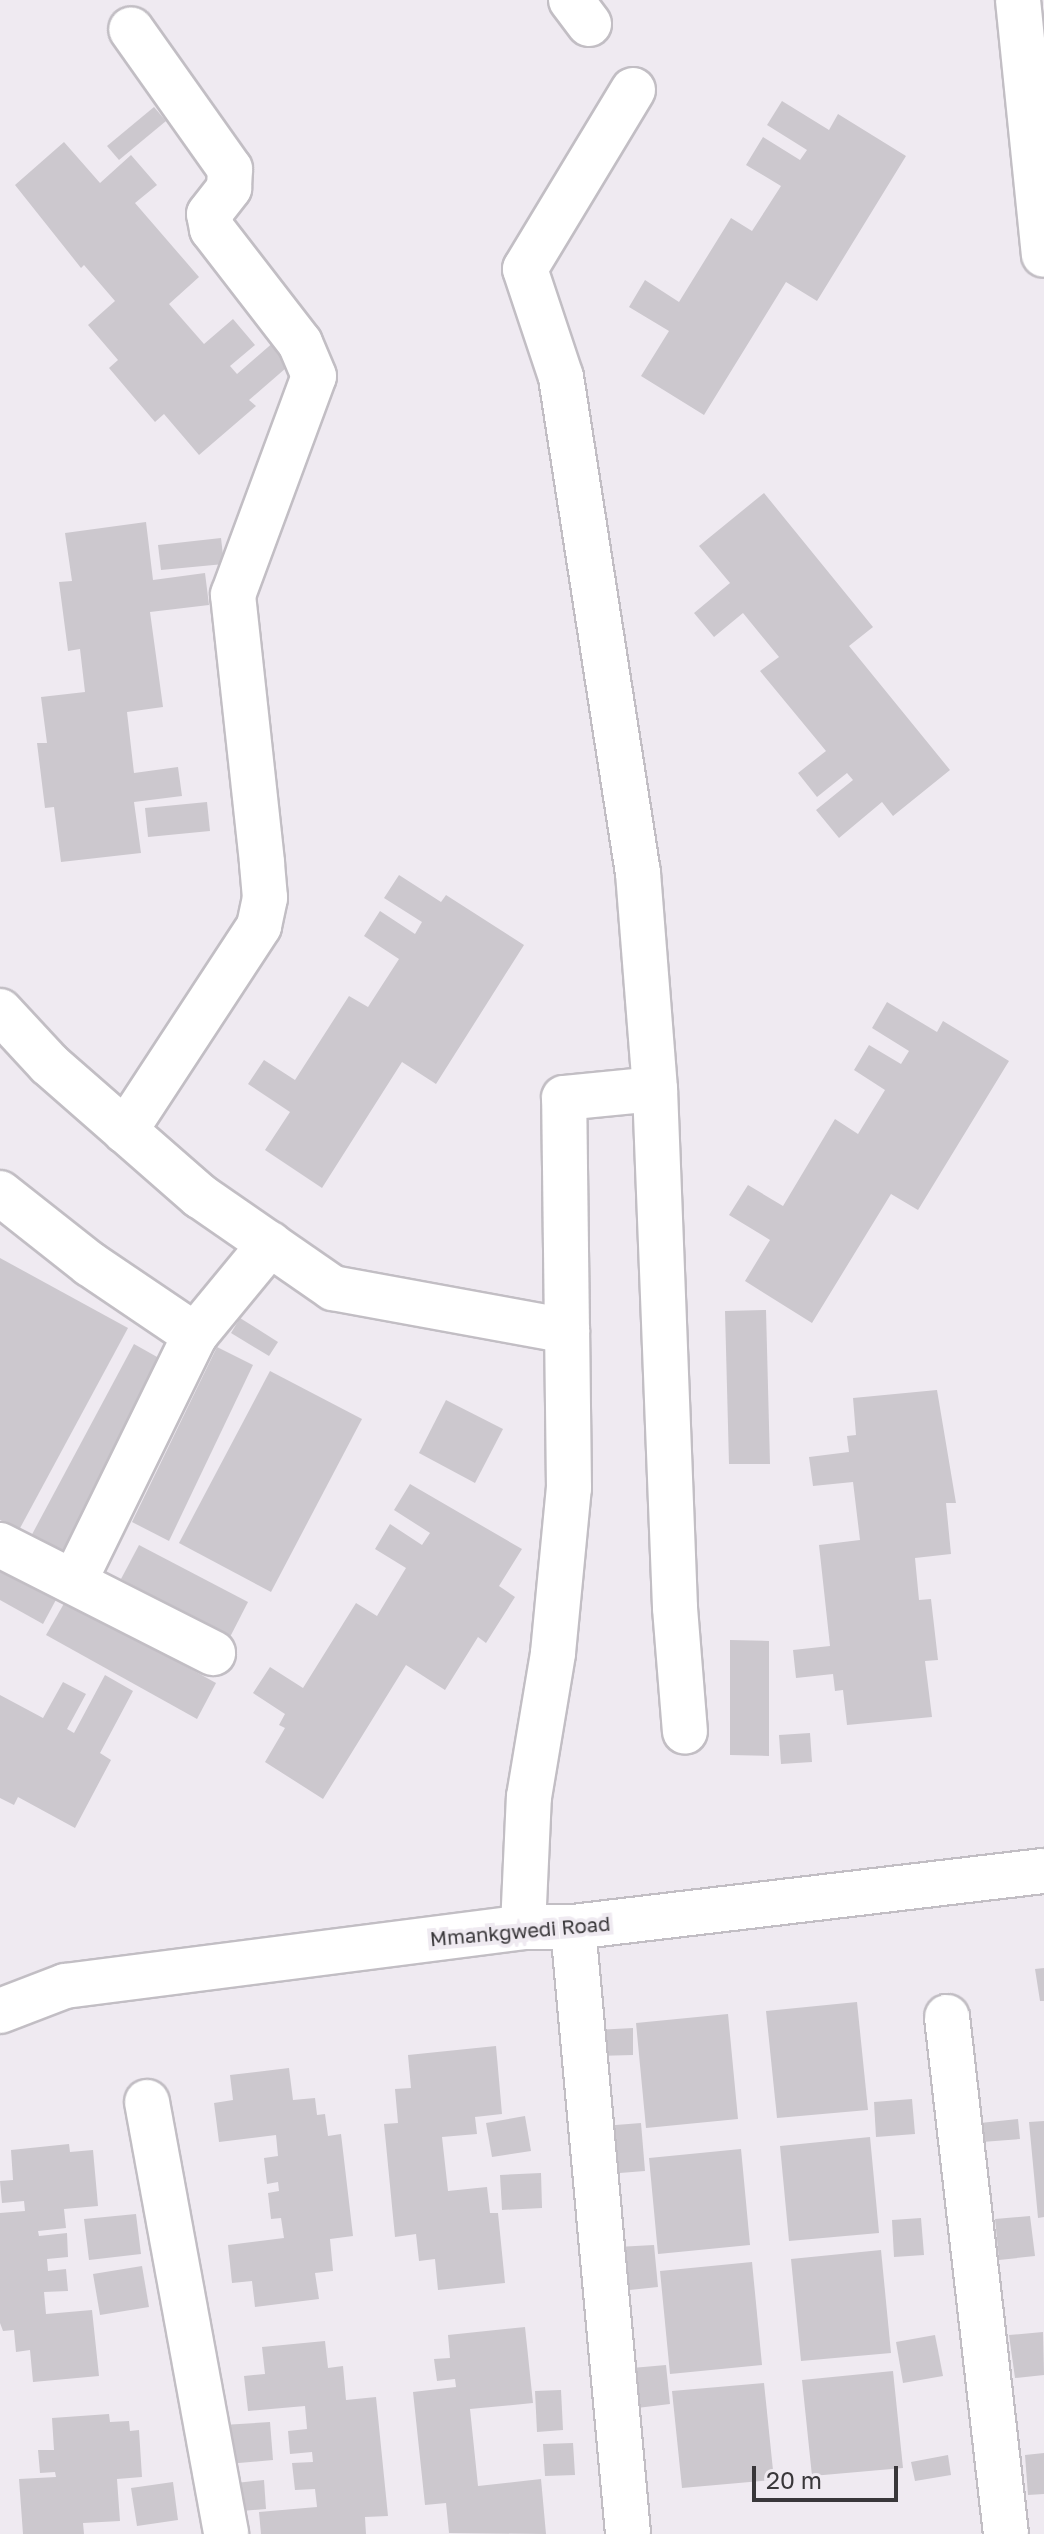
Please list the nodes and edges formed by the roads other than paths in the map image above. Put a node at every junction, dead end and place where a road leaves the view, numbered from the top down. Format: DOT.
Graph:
graph roads {
  1 [pos="1018,0"];
  2 [pos="131,29"];
  3 [pos="633,90"];
  4 [pos="1044,255"];
  5 [pos="0,1011"];
  6 [pos="655,1089"];
  7 [pos="125,1131"];
  8 [pos="0,1193"];
  9 [pos="270,1244"];
  10 [pos="567,1331"];
  11 [pos="195,1335"];
  12 [pos="0,1545"];
  13 [pos="74,1582"];
  14 [pos="213,1653"];
  15 [pos="685,1732"];
  16 [pos="1044,1871"];
  17 [pos="523,1927"];
  18 [pos="573,1927"];
  19 [pos="0,2011"];
  20 [pos="947,2017"];
  21 [pos="147,2102"];
  22 [pos="226,2534"];
  23 [pos="628,2534"];
  24 [pos="1006,2534"];
  1 -- 4 [label="street"];
  2 -- 7 [label="street"];
  3 -- 6 [label="street"];
  5 -- 7 [label="street"];
  6 -- 10 [label="street"];
  6 -- 15 [label="street"];
  7 -- 9 [label="street"];
  8 -- 11 [label="street"];
  9 -- 10 [label="street"];
  9 -- 11 [label="street"];
  10 -- 17 [label="street"];
  11 -- 13 [label="street"];
  12 -- 13 [label="street"];
  13 -- 14 [label="street"];
  16 -- 18 [label="street, Mmankgwedi Road"];
  17 -- 18 [label="street, Mmankgwedi Road"];
  17 -- 19 [label="street, Mmankgwedi Road"];
  18 -- 23 [label="street"];
  20 -- 24 [label="street"];
  21 -- 22 [label="street"];
}
